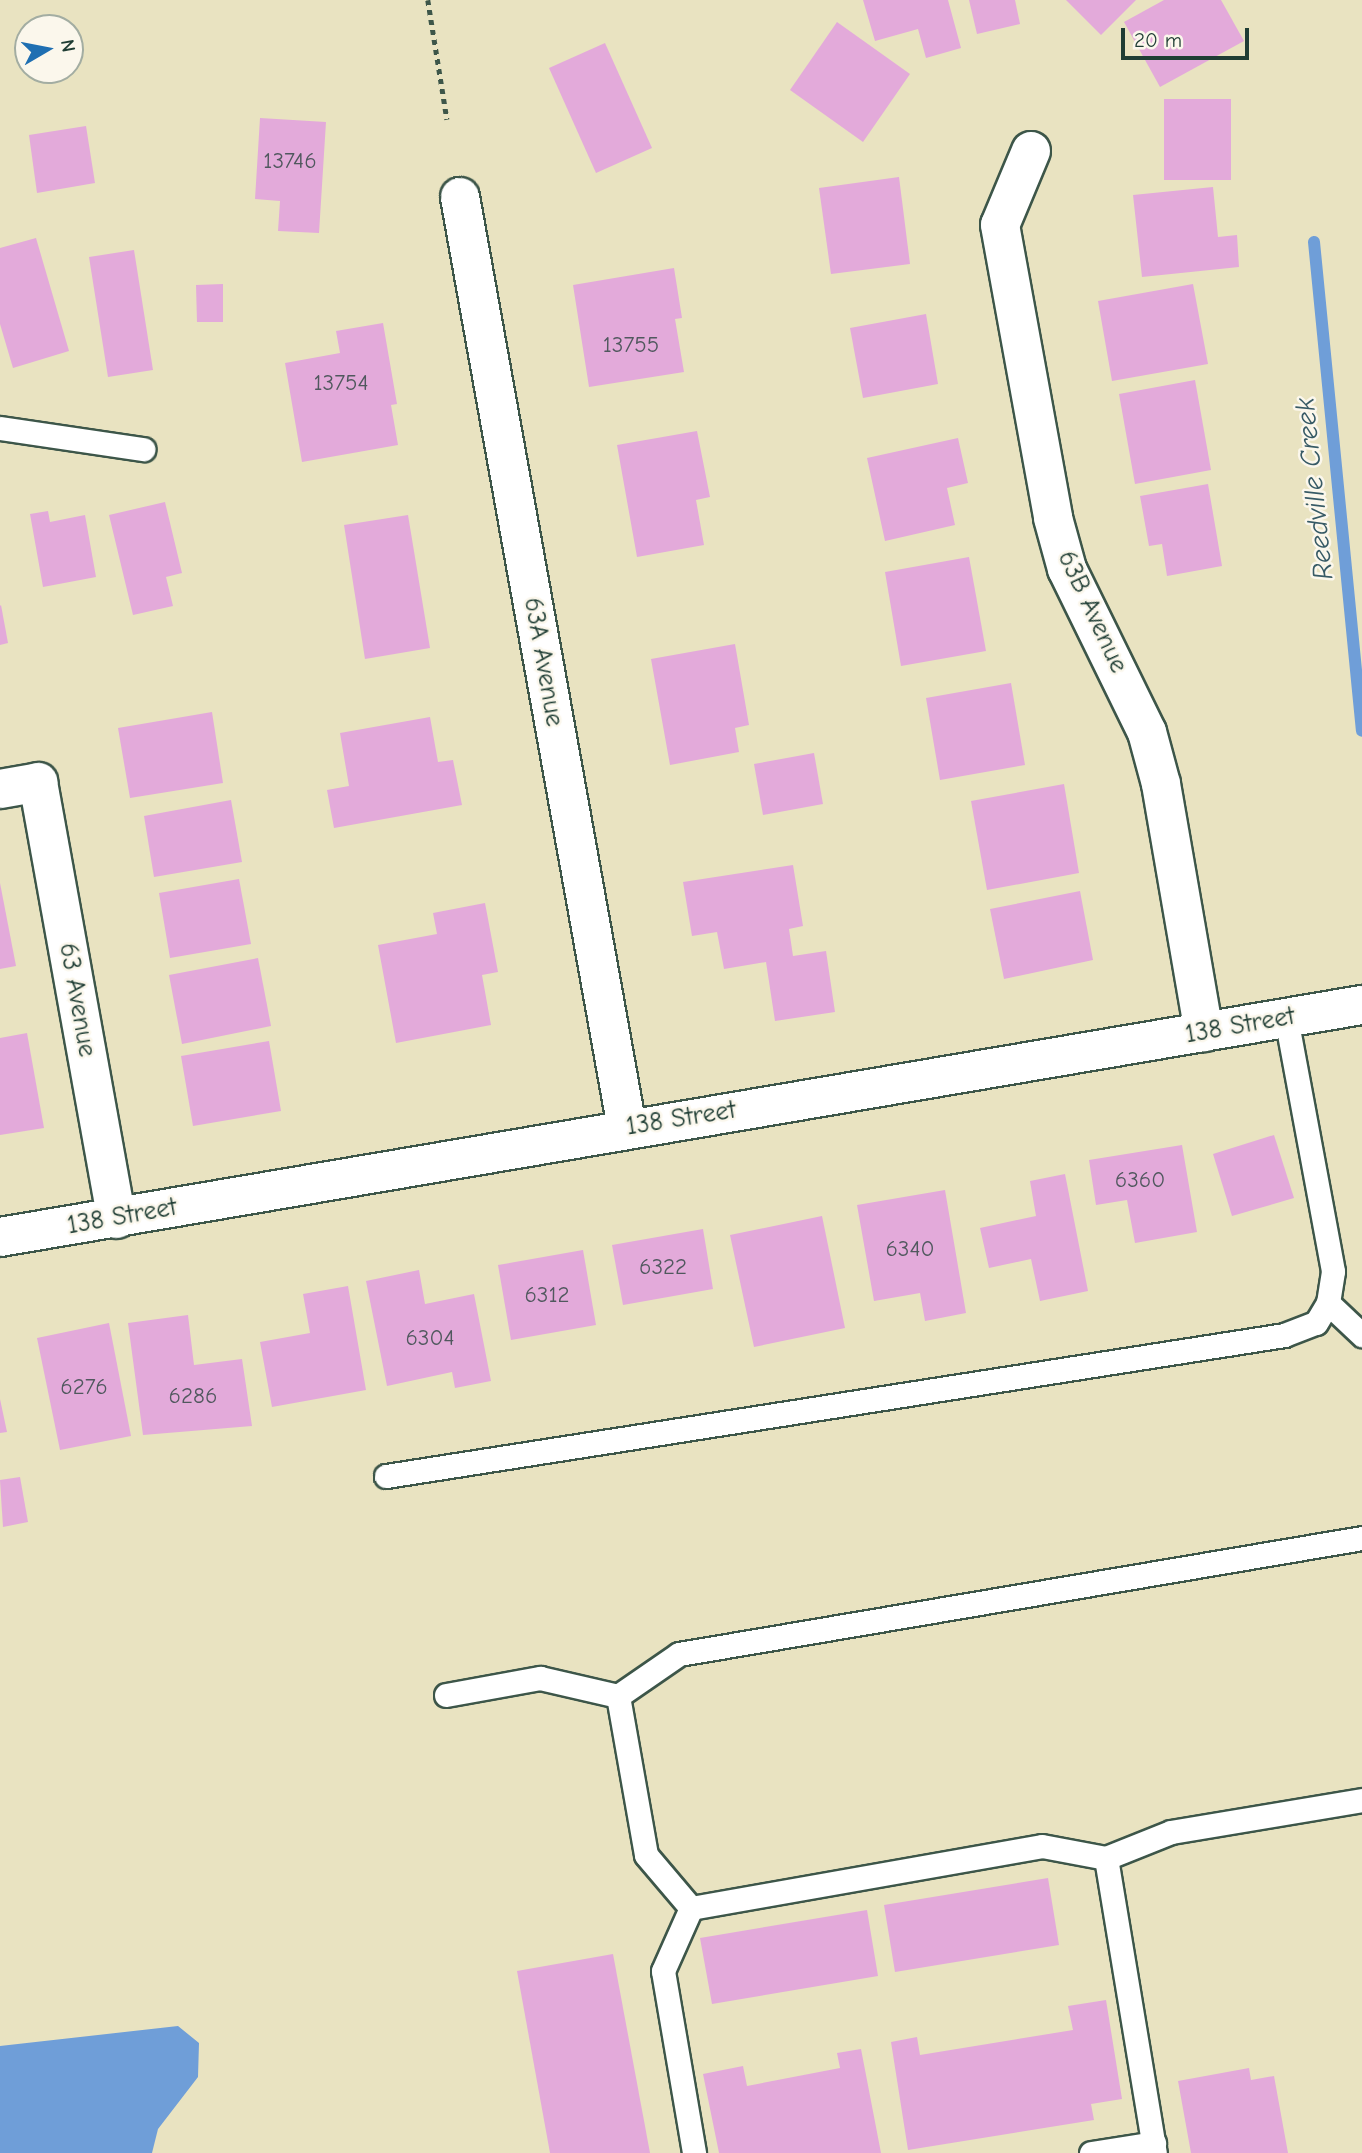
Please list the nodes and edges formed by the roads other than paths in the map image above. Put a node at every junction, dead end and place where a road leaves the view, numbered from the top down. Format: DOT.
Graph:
graph roads {
  1 [pos="1031,151"];
  2 [pos="460,197"];
  3 [pos="0,428"];
  4 [pos="143,449"];
  5 [pos="0,789"];
  6 [pos="1362,1005"];
  7 [pos="1286,1018"];
  8 [pos="1204,1032"];
  9 [pos="627,1128"];
  10 [pos="117,1219"];
  11 [pos="0,1237"];
  12 [pos="1328,1303"];
  13 [pos="1362,1335"];
  14 [pos="386,1476"];
  15 [pos="1362,1538"];
  16 [pos="446,1695"];
  17 [pos="618,1696"];
  18 [pos="1362,1800"];
  19 [pos="1106,1858"];
  20 [pos="691,1908"];
  21 [pos="1154,2148"];
  22 [pos="694,2153"];
  23 [pos="1091,2153"];
  1 -- 8 [label="street, 63B Avenue"];
  2 -- 9 [label="street, 63A Avenue"];
  3 -- 4 [label="lane"];
  5 -- 10 [label="street, 63 Avenue"];
  6 -- 7 [label="street, 138 Street"];
  7 -- 8 [label="street, 138 Street"];
  7 -- 12 [label="lane"];
  8 -- 9 [label="street, 138 Street"];
  9 -- 10 [label="street, 138 Street"];
  10 -- 11 [label="street, 138 Street"];
  12 -- 13 [label="lane"];
  12 -- 14 [label="lane"];
  15 -- 17 [label="lane"];
  16 -- 17 [label="lane"];
  17 -- 20 [label="lane"];
  18 -- 19 [label="lane"];
  19 -- 20 [label="lane"];
  19 -- 21 [label="lane"];
  20 -- 22 [label="lane"];
  21 -- 23 [label="lane"];
}
